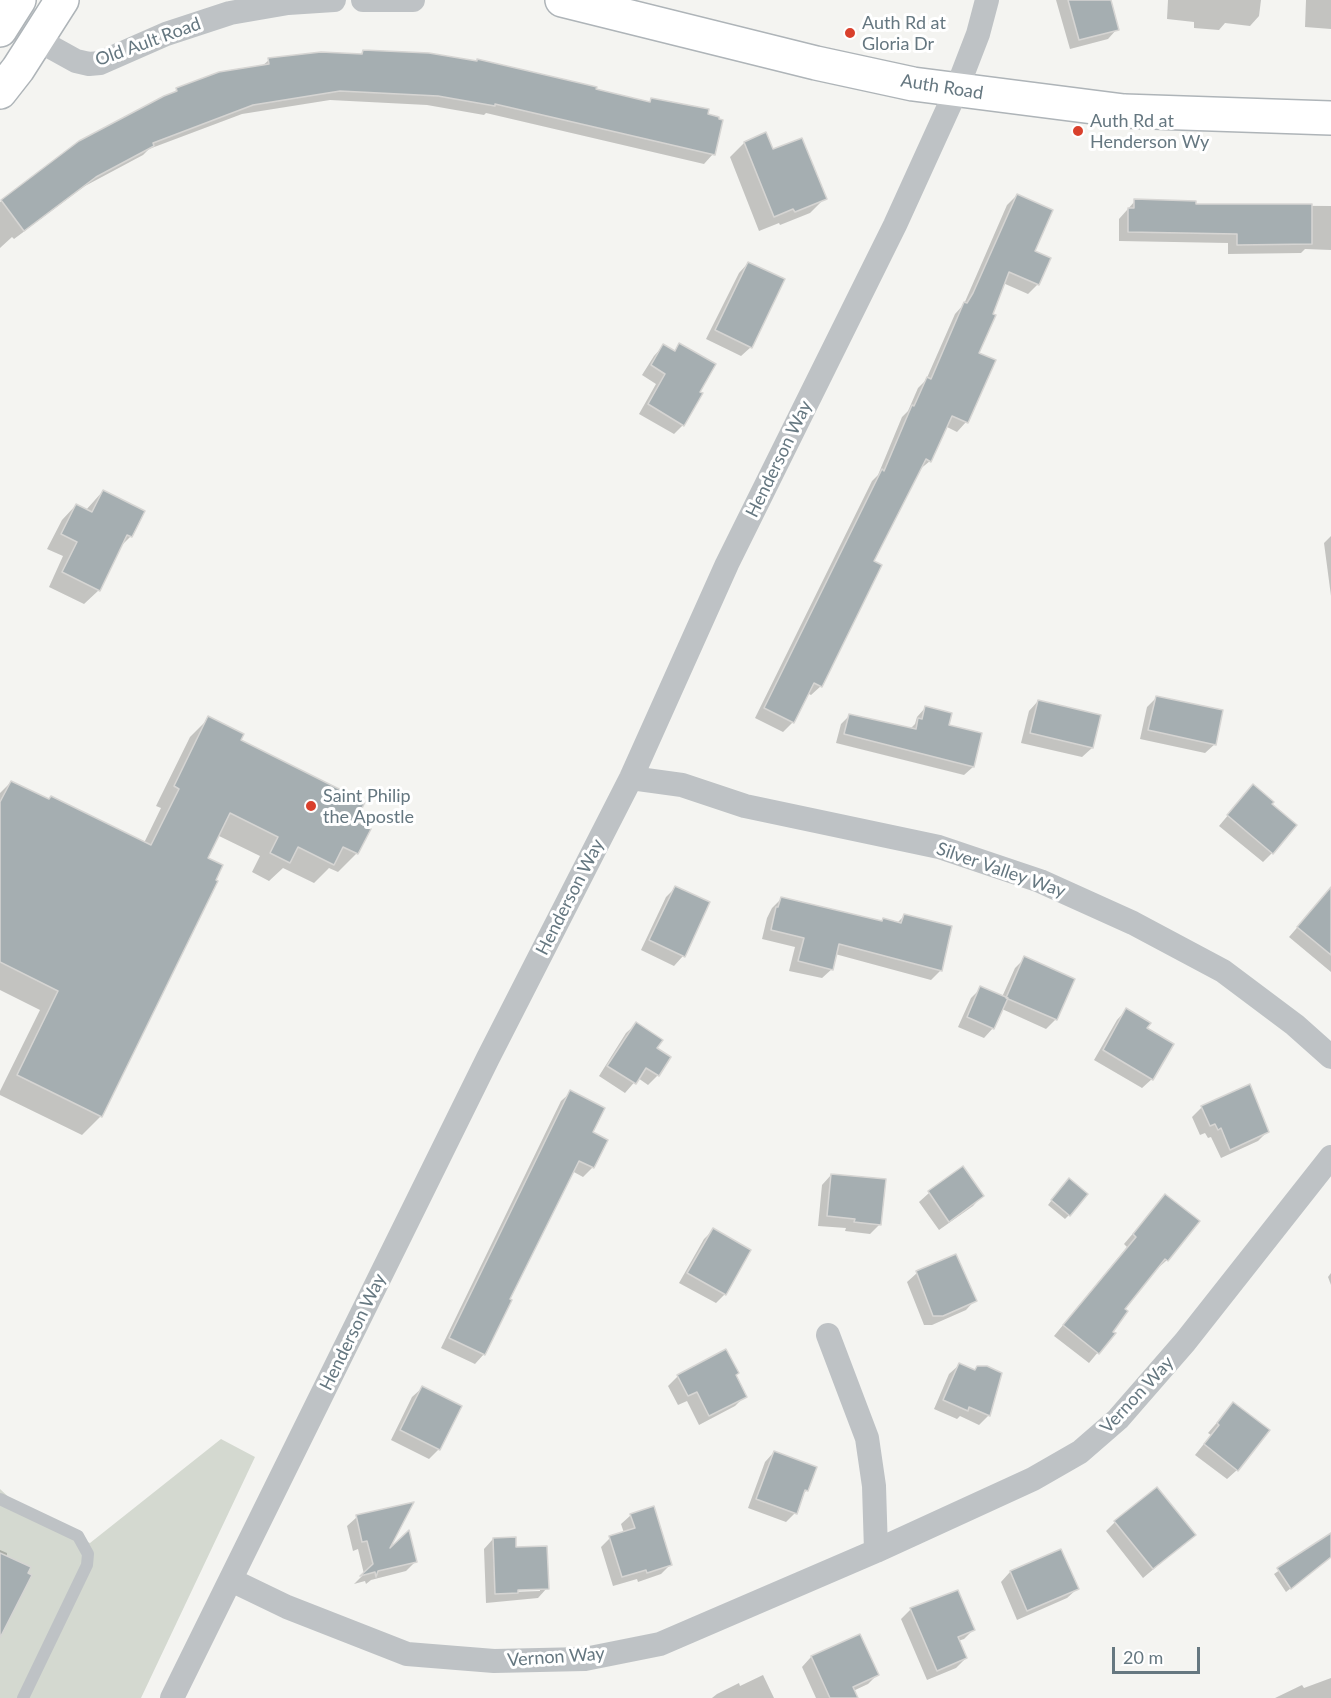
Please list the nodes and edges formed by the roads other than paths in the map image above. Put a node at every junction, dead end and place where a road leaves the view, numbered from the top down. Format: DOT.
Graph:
graph roads {
  1 [pos="19,0"];
  2 [pos="62,0"];
  3 [pos="334,0"];
  4 [pos="363,0"];
  5 [pos="413,0"];
  6 [pos="562,0"];
  7 [pos="987,0"];
  8 [pos="0,30"];
  9 [pos="38,40"];
  10 [pos="956,91"];
  11 [pos="0,92"];
  12 [pos="1331,118"];
  13 [pos="632,778"];
  14 [pos="1331,1057"];
  15 [pos="1331,1157"];
  16 [pos="828,1335"];
  17 [pos="0,1500"];
  18 [pos="876,1551"];
  19 [pos="231,1580"];
  20 [pos="23,1698"];
  21 [pos="172,1698"];
  1 -- 8 [label="main road"];
  2 -- 9 [label="main road"];
  3 -- 9 [label="street, Old Ault Road"];
  4 -- 5 [label="street"];
  6 -- 10 [label="main road, Auth Road"];
  7 -- 10 [label="street, Henderson Way"];
  9 -- 11 [label="main road"];
  10 -- 12 [label="main road, Auth Road"];
  10 -- 13 [label="street, Henderson Way"];
  13 -- 14 [label="street, Silver Valley Way"];
  13 -- 19 [label="street, Henderson Way"];
  15 -- 18 [label="street, Vernon Way"];
  16 -- 18 [label="street"];
  17 -- 20 [label="lane"];
  18 -- 19 [label="street, Vernon Way"];
  19 -- 21 [label="street, Henderson Way"];
}
